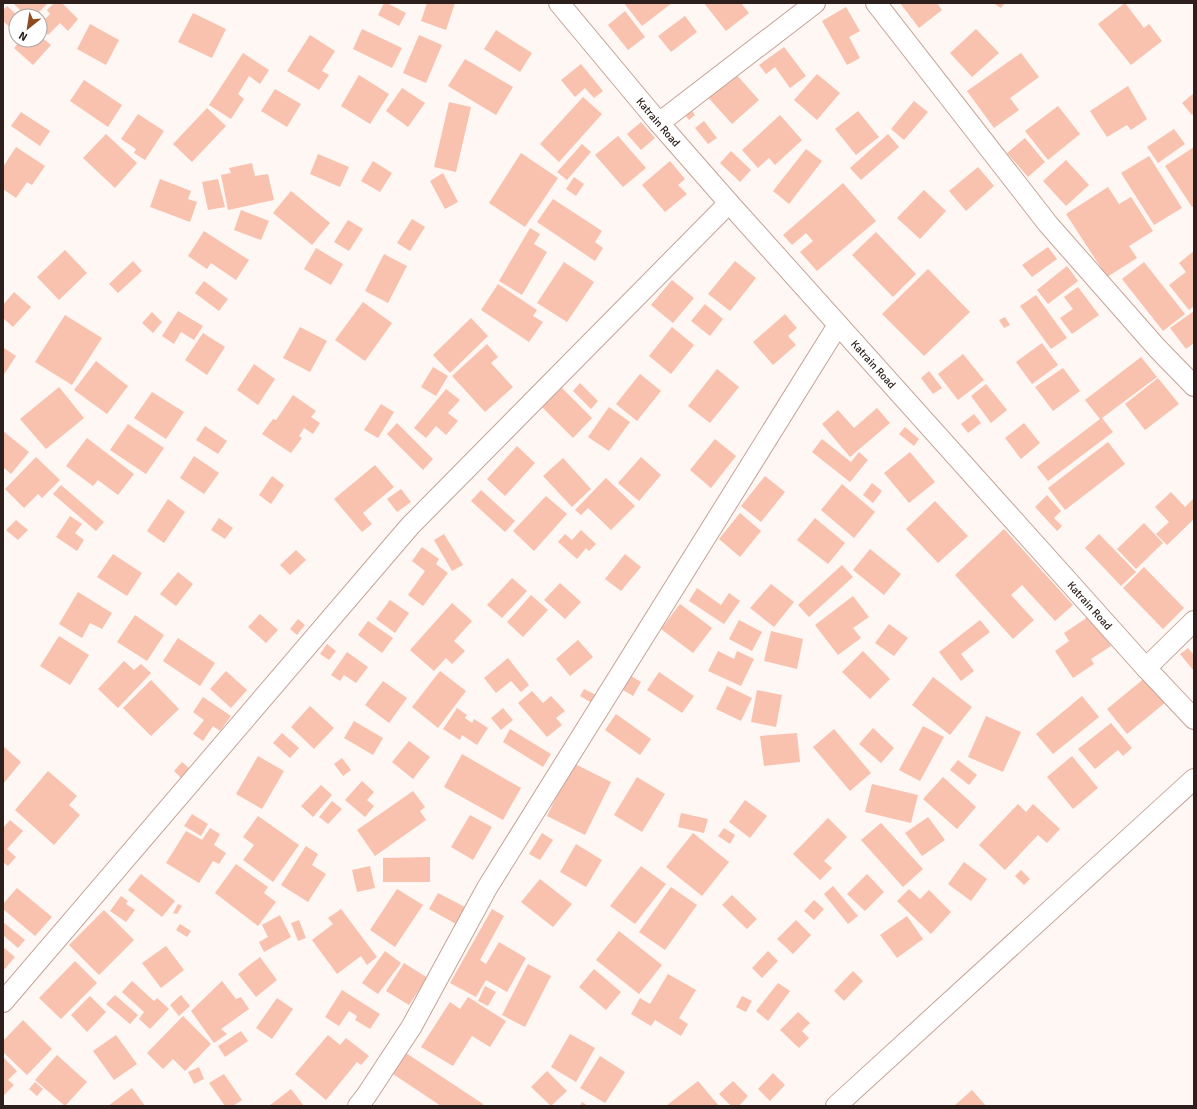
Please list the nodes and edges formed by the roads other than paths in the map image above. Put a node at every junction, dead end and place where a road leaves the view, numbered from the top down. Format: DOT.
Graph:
graph roads {
  1 [pos="559,3"];
  2 [pos="815,3"];
  3 [pos="876,3"];
  4 [pos="659,123"];
  5 [pos="729,203"];
  6 [pos="838,325"];
  7 [pos="1194,386"];
  8 [pos="1194,621"];
  9 [pos="1146,668"];
  10 [pos="1194,719"];
  11 [pos="1194,779"];
  12 [pos="3,1002"];
  13 [pos="358,1106"];
  14 [pos="836,1106"];
  1 -- 4 [label="street, Katrain Road"];
  2 -- 4 [label="street"];
  3 -- 7 [label="street"];
  4 -- 5 [label="street, Katrain Road"];
  5 -- 6 [label="street, Katrain Road"];
  5 -- 12 [label="street"];
  6 -- 9 [label="street, Katrain Road"];
  6 -- 13 [label="street"];
  8 -- 9 [label="street"];
  9 -- 10 [label="street, Katrain Road"];
  11 -- 14 [label="street"];
}
